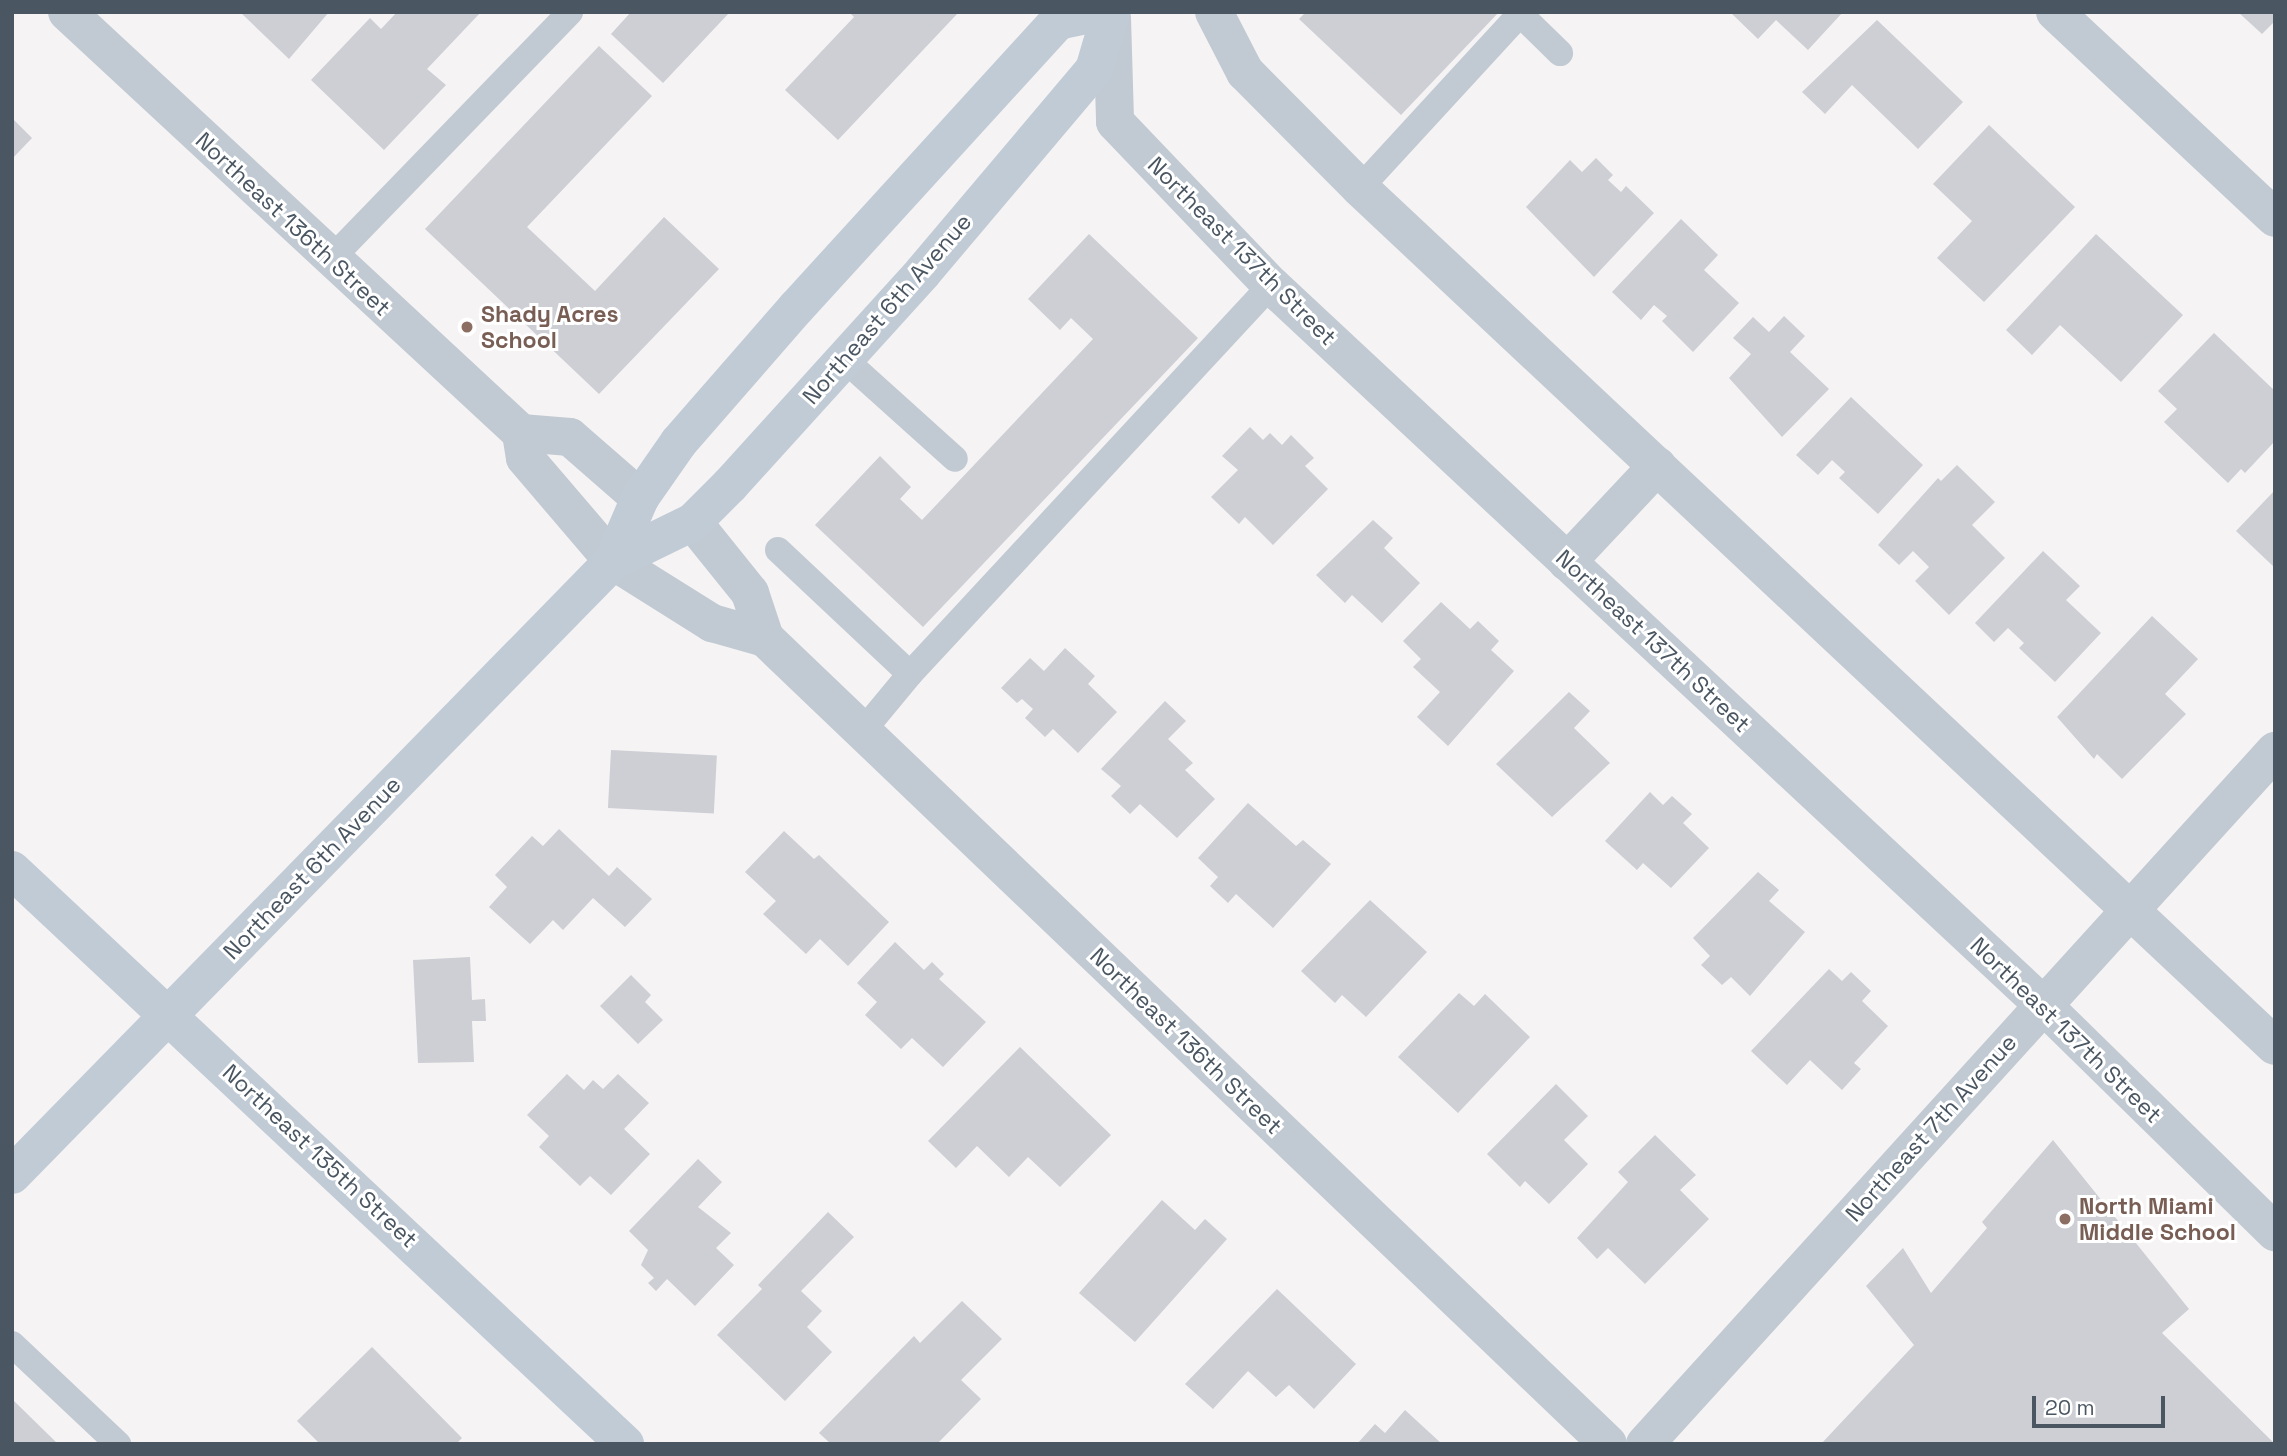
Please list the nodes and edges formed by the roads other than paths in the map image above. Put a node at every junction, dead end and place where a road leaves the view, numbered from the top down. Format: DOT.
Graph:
graph roads {
  1 [pos="67,12"];
  2 [pos="569,12"];
  3 [pos="1101,12"];
  4 [pos="1112,12"];
  5 [pos="1213,12"];
  6 [pos="2055,12"];
  7 [pos="1053,17"];
  8 [pos="1560,53"];
  9 [pos="1360,188"];
  10 [pos="2275,218"];
  11 [pos="330,260"];
  12 [pos="1270,285"];
  13 [pos="844,359"];
  14 [pos="521,433"];
  15 [pos="955,459"];
  16 [pos="1657,466"];
  17 [pos="640,498"];
  18 [pos="693,522"];
  19 [pos="778,550"];
  20 [pos="613,561"];
  21 [pos="1567,562"];
  22 [pos="765,638"];
  23 [pos="910,674"];
  24 [pos="862,732"];
  25 [pos="2275,751"];
  26 [pos="12,870"];
  27 [pos="2131,908"];
  28 [pos="2043,1005"];
  29 [pos="170,1014"];
  30 [pos="2275,1046"];
  31 [pos="12,1175"];
  32 [pos="2275,1232"];
  33 [pos="12,1344"];
  34 [pos="118,1444"];
  35 [pos="625,1444"];
  36 [pos="1608,1444"];
  37 [pos="1645,1444"];
  1 -- 11 [label="street, Northeast 136th Street"];
  2 -- 11 [label="lane"];
  3 -- 7 [label="main road, Northeast 6th Avenue"];
  4 -- 12 [label="street, Northeast 137th Street"];
  4 -- 13 [label="main road, Northeast 6th Avenue"];
  5 -- 9 [label="street"];
  6 -- 10 [label="street"];
  7 -- 17 [label="main road, Northeast 6th Avenue"];
  8 -- 9 [label="lane"];
  9 -- 16 [label="street"];
  11 -- 14 [label="street, Northeast 136th Street"];
  12 -- 21 [label="street, Northeast 137th Street"];
  12 -- 23 [label="lane"];
  13 -- 15 [label="lane"];
  13 -- 18 [label="main road, Northeast 6th Avenue"];
  14 -- 17 [label="street"];
  14 -- 20 [label="street, Northeast 136th Street"];
  16 -- 21 [label="street"];
  16 -- 27 [label="street"];
  17 -- 20 [label="main road, Northeast 6th Avenue"];
  18 -- 20 [label="main road, Northeast 6th Avenue"];
  18 -- 22 [label="street, Northeast 136th Street"];
  19 -- 23 [label="lane"];
  20 -- 22 [label="street, Northeast 136th Street"];
  20 -- 29 [label="main road, Northeast 6th Avenue"];
  21 -- 28 [label="street, Northeast 137th Street"];
  22 -- 24 [label="street, Northeast 136th Street"];
  23 -- 24 [label="lane"];
  24 -- 36 [label="street, Northeast 136th Street"];
  25 -- 27 [label="street, Northeast 7th Avenue"];
  26 -- 29 [label="main road, Northeast 135th Street"];
  27 -- 28 [label="street, Northeast 7th Avenue"];
  27 -- 30 [label="street"];
  28 -- 32 [label="street, Northeast 137th Street"];
  28 -- 37 [label="street, Northeast 7th Avenue"];
  29 -- 31 [label="main road, Northeast 6th Avenue"];
  29 -- 35 [label="main road, Northeast 135th Street"];
  33 -- 34 [label="lane"];
}
